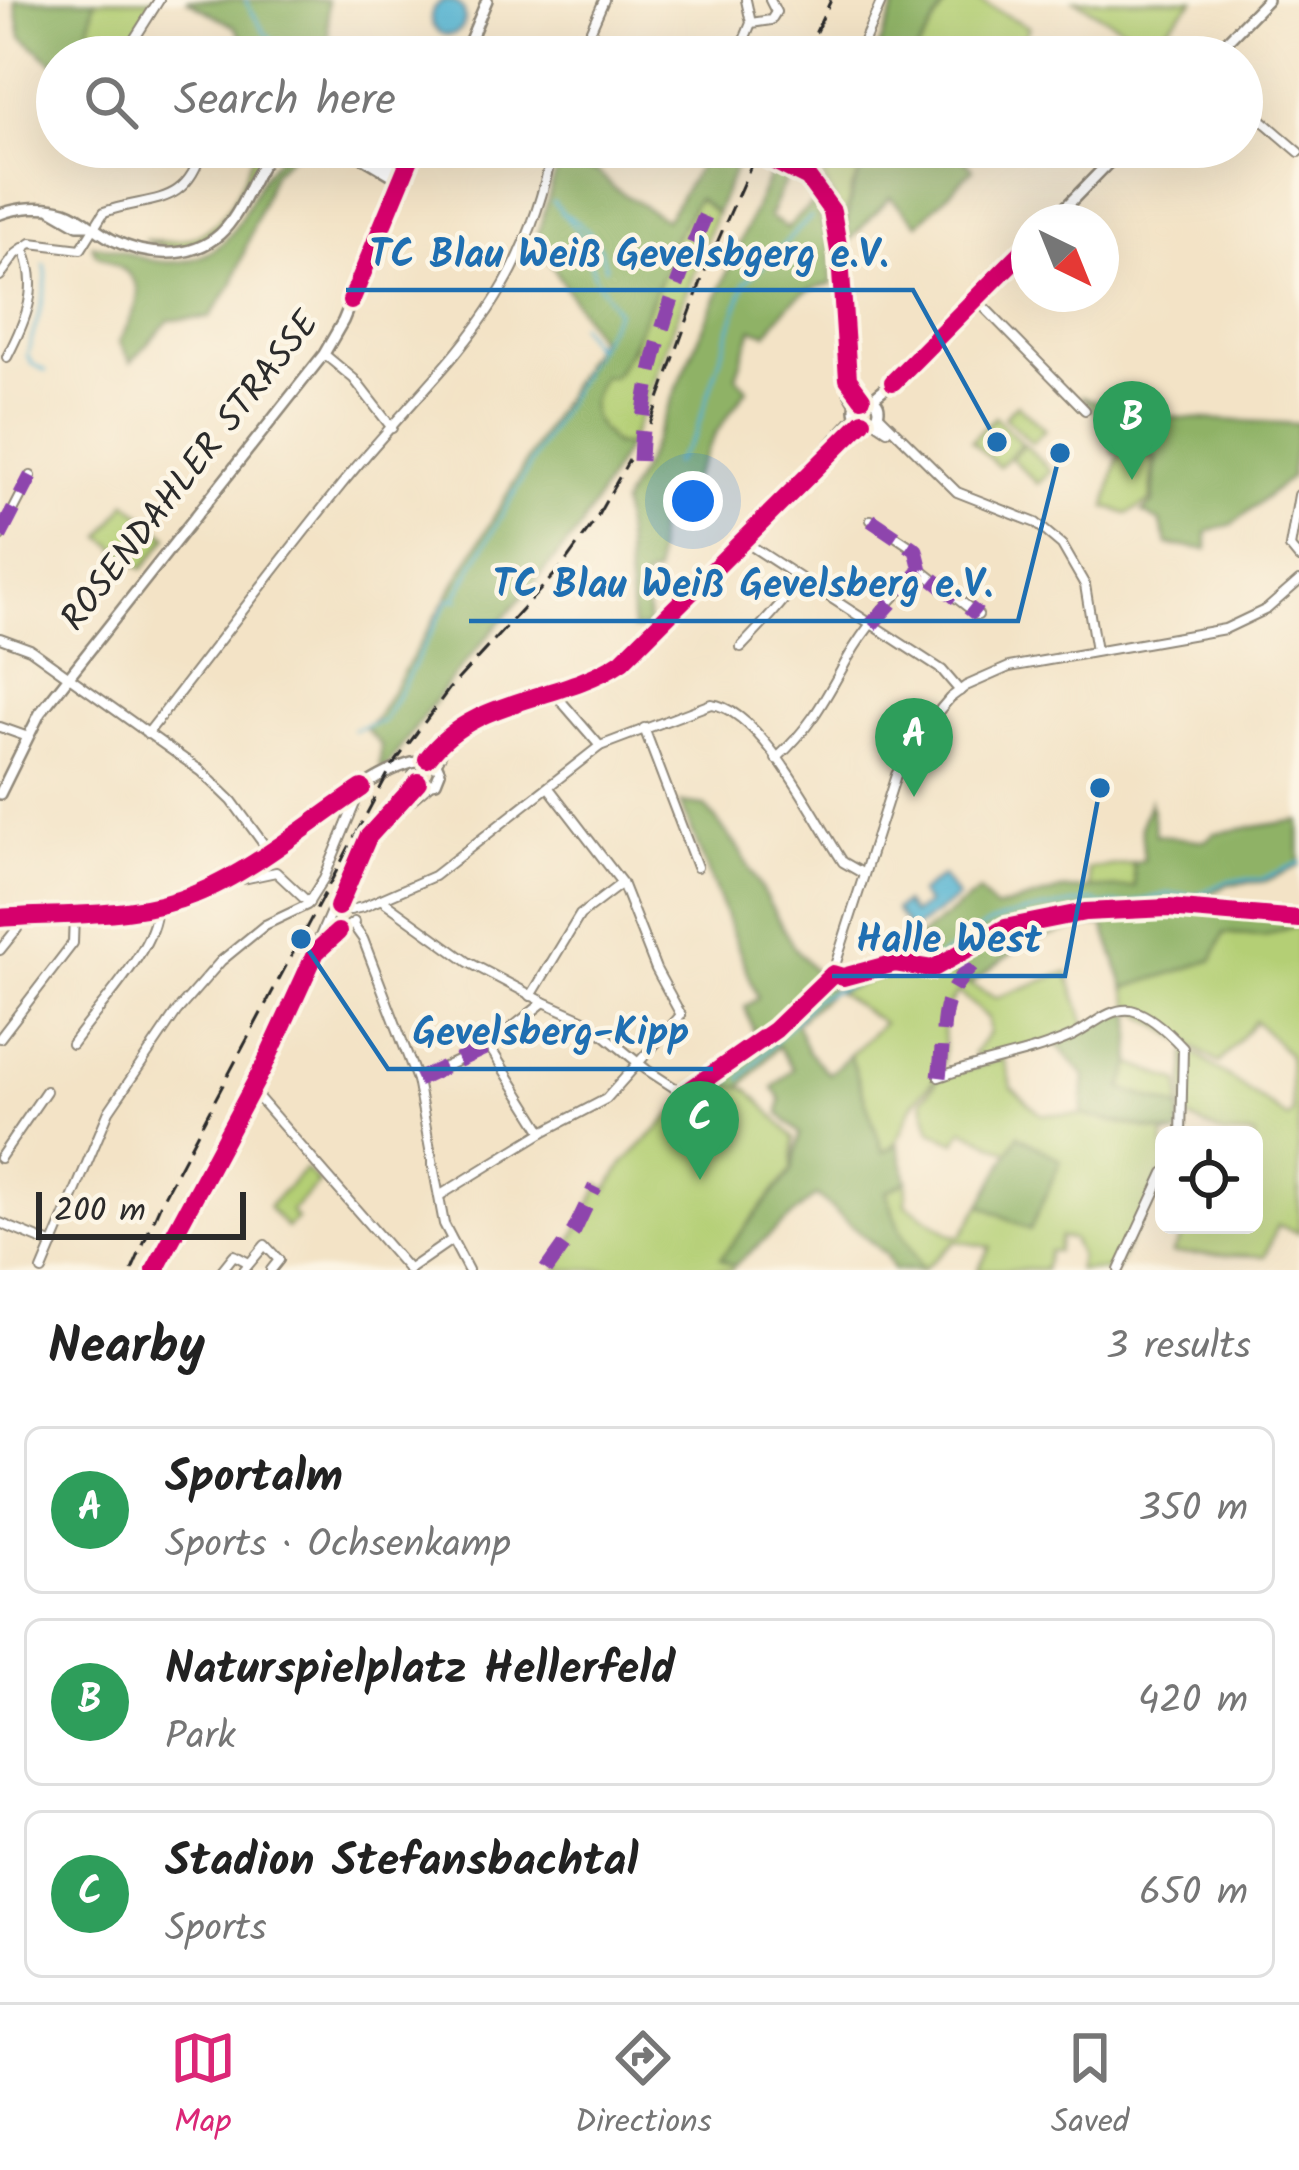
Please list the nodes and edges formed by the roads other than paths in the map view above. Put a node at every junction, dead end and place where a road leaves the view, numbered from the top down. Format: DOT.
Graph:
graph roads {
  1 [pos="159,0"];
  2 [pos="487,0"];
  3 [pos="604,0"];
  4 [pos="746,0"];
  5 [pos="770,0"];
  6 [pos="882,0"];
  7 [pos="1267,0"];
  8 [pos="751,23"];
  9 [pos="136,36"];
  10 [pos="472,36"];
  11 [pos="588,36"];
  12 [pos="745,36"];
  13 [pos="866,36"];
  14 [pos="1231,36"];
  15 [pos="1263,121"];
  16 [pos="1299,152"];
  17 [pos="194,168"];
  18 [pos="259,168"];
  19 [pos="390,168"];
  20 [pos="408,168"];
  21 [pos="548,168"];
  22 [pos="788,168"];
  23 [pos="812,168"];
  24 [pos="1104,168"];
  25 [pos="404,177"];
  26 [pos="808,178"];
  27 [pos="1069,204"];
  28 [pos="0,214"];
  29 [pos="95,229"];
  30 [pos="23,248"];
  31 [pos="1011,263"];
  32 [pos="0,276"];
  33 [pos="976,299"];
  34 [pos="324,355"];
  35 [pos="7,357"];
  36 [pos="867,410"];
  37 [pos="1085,410"];
  38 [pos="392,428"];
  39 [pos="31,476"];
  40 [pos="1299,495"];
  41 [pos="872,520"];
  42 [pos="1297,524"];
  43 [pos="0,536"];
  44 [pos="742,540"];
  45 [pos="1299,558"];
  46 [pos="921,570"];
  47 [pos="799,580"];
  48 [pos="1299,580"];
  49 [pos="978,615"];
  50 [pos="871,625"];
  51 [pos="0,638"];
  52 [pos="741,647"];
  53 [pos="1096,651"];
  54 [pos="68,675"];
  55 [pos="558,690"];
  56 [pos="960,691"];
  57 [pos="0,728"];
  58 [pos="644,728"];
  59 [pos="147,734"];
  60 [pos="28,737"];
  61 [pos="600,746"];
  62 [pos="776,759"];
  63 [pos="429,761"];
  64 [pos="400,769"];
  65 [pos="420,780"];
  66 [pos="362,788"];
  67 [pos="549,788"];
  68 [pos="0,794"];
  69 [pos="268,850"];
  70 [pos="697,867"];
  71 [pos="864,874"];
  72 [pos="230,876"];
  73 [pos="622,883"];
  74 [pos="382,900"];
  75 [pos="310,903"];
  76 [pos="156,905"];
  77 [pos="74,914"];
  78 [pos="348,914"];
  79 [pos="21,916"];
  80 [pos="0,918"];
  81 [pos="1299,919"];
  82 [pos="328,922"];
  83 [pos="341,932"];
  84 [pos="365,947"];
  85 [pos="0,950"];
  86 [pos="316,952"];
  87 [pos="833,974"];
  88 [pos="531,996"];
  89 [pos="544,1003"];
  90 [pos="0,1038"];
  91 [pos="72,1045"];
  92 [pos="489,1046"];
  93 [pos="639,1064"];
  94 [pos="939,1077"];
  95 [pos="417,1080"];
  96 [pos="250,1089"];
  97 [pos="46,1091"];
  98 [pos="1181,1126"];
  99 [pos="543,1132"];
  100 [pos="0,1158"];
  101 [pos="1155,1192"];
  102 [pos="440,1196"];
  103 [pos="0,1223"];
  104 [pos="450,1241"];
  105 [pos="53,1245"];
  106 [pos="247,1266"];
  107 [pos="42,1270"];
  108 [pos="155,1270"];
  109 [pos="221,1270"];
  110 [pos="271,1270"];
  111 [pos="409,1270"];
  112 [pos="468,1270"];
  113 [pos="1119,1270"];
  1 -- 9 [label="street"];
  2 -- 10 [label="main road"];
  3 -- 11 [label="street"];
  4 -- 8 [label="street"];
  5 -- 8 [label="street"];
  6 -- 13 [label="street"];
  7 -- 14 [label="main road"];
  8 -- 12 [label="street"];
  15 -- 16 [label="street"];
  17 -- 29 [label="street"];
  18 -- 29 [label="main road"];
  19 -- 25 [label="main road"];
  20 -- 25 [label="main road, ROSENDAHLER STRASSE"];
  21 -- 38 [label="street"];
  22 -- 26 [label="street"];
  23 -- 26 [label="street"];
  24 -- 27 [label="main road"];
  25 -- 34 [label="main road, ROSENDAHLER STRASSE"];
  26 -- 36 [label="street"];
  28 -- 29 [label="main road"];
  29 -- 30 [label="street"];
  30 -- 32 [label="street"];
  30 -- 35 [label="street"];
  31 -- 33 [label="main road"];
  33 -- 36 [label="main road"];
  33 -- 37 [label="street"];
  34 -- 38 [label="street"];
  34 -- 54 [label="main road, ROSENDAHLER STRASSE"];
  36 -- 44 [label="main road"];
  36 -- 53 [label="street"];
  38 -- 59 [label="street"];
  39 -- 43 [label="street"];
  40 -- 42 [label="street"];
  41 -- 46 [label="street"];
  42 -- 45 [label="street"];
  44 -- 47 [label="street"];
  44 -- 55 [label="main road"];
  46 -- 49 [label="street"];
  46 -- 50 [label="street"];
  47 -- 50 [label="street"];
  47 -- 52 [label="street"];
  48 -- 53 [label="street"];
  50 -- 56 [label="street"];
  50 -- 62 [label="street"];
  51 -- 54 [label="street"];
  53 -- 56 [label="street"];
  54 -- 59 [label="street"];
  54 -- 60 [label="main road, ROSENDAHLER STRASSE"];
  55 -- 61 [label="street"];
  55 -- 63 [label="main road"];
  56 -- 71 [label="street"];
  57 -- 60 [label="street"];
  58 -- 61 [label="street"];
  58 -- 62 [label="street"];
  58 -- 70 [label="street"];
  59 -- 69 [label="street"];
  60 -- 68 [label="main road, ROSENDAHLER STRASSE"];
  61 -- 67 [label="street"];
  62 -- 71 [label="street"];
  63 -- 64 [label="main road"];
  63 -- 65 [label="main road"];
  63 -- 65 [label="main road"];
  64 -- 65 [label="main road"];
  64 -- 66 [label="main road"];
  65 -- 78 [label="street"];
  66 -- 69 [label="main road"];
  66 -- 75 [label="street"];
  67 -- 73 [label="street"];
  67 -- 74 [label="street"];
  69 -- 72 [label="main road"];
  71 -- 87 [label="street"];
  72 -- 75 [label="street"];
  72 -- 76 [label="main road"];
  73 -- 88 [label="street"];
  73 -- 93 [label="street"];
  74 -- 78 [label="street"];
  74 -- 88 [label="street"];
  75 -- 105 [label="street"];
  76 -- 77 [label="main road"];
  76 -- 91 [label="street"];
  77 -- 79 [label="main road"];
  77 -- 90 [label="street"];
  78 -- 82 [label="street"];
  78 -- 83 [label="street"];
  78 -- 84 [label="street"];
  79 -- 80 [label="main road"];
  79 -- 85 [label="street"];
  81 -- 87 [label="street"];
  82 -- 83 [label="street"];
  82 -- 86 [label="street"];
  83 -- 84 [label="street"];
  83 -- 86 [label="street"];
  84 -- 95 [label="street"];
  86 -- 96 [label="street"];
  87 -- 93 [label="street"];
  88 -- 89 [label="street"];
  89 -- 92 [label="street"];
  89 -- 93 [label="street"];
  92 -- 95 [label="street"];
  92 -- 99 [label="street"];
  93 -- 99 [label="street"];
  94 -- 98 [label="street"];
  95 -- 102 [label="street"];
  96 -- 108 [label="street"];
  96 -- 111 [label="street"];
  97 -- 100 [label="street"];
  99 -- 102 [label="street"];
  101 -- 113 [label="street"];
  102 -- 104 [label="street"];
  103 -- 105 [label="street"];
  104 -- 111 [label="street"];
  104 -- 112 [label="street"];
  105 -- 107 [label="street"];
  106 -- 109 [label="street"];
  106 -- 110 [label="street"];
}
